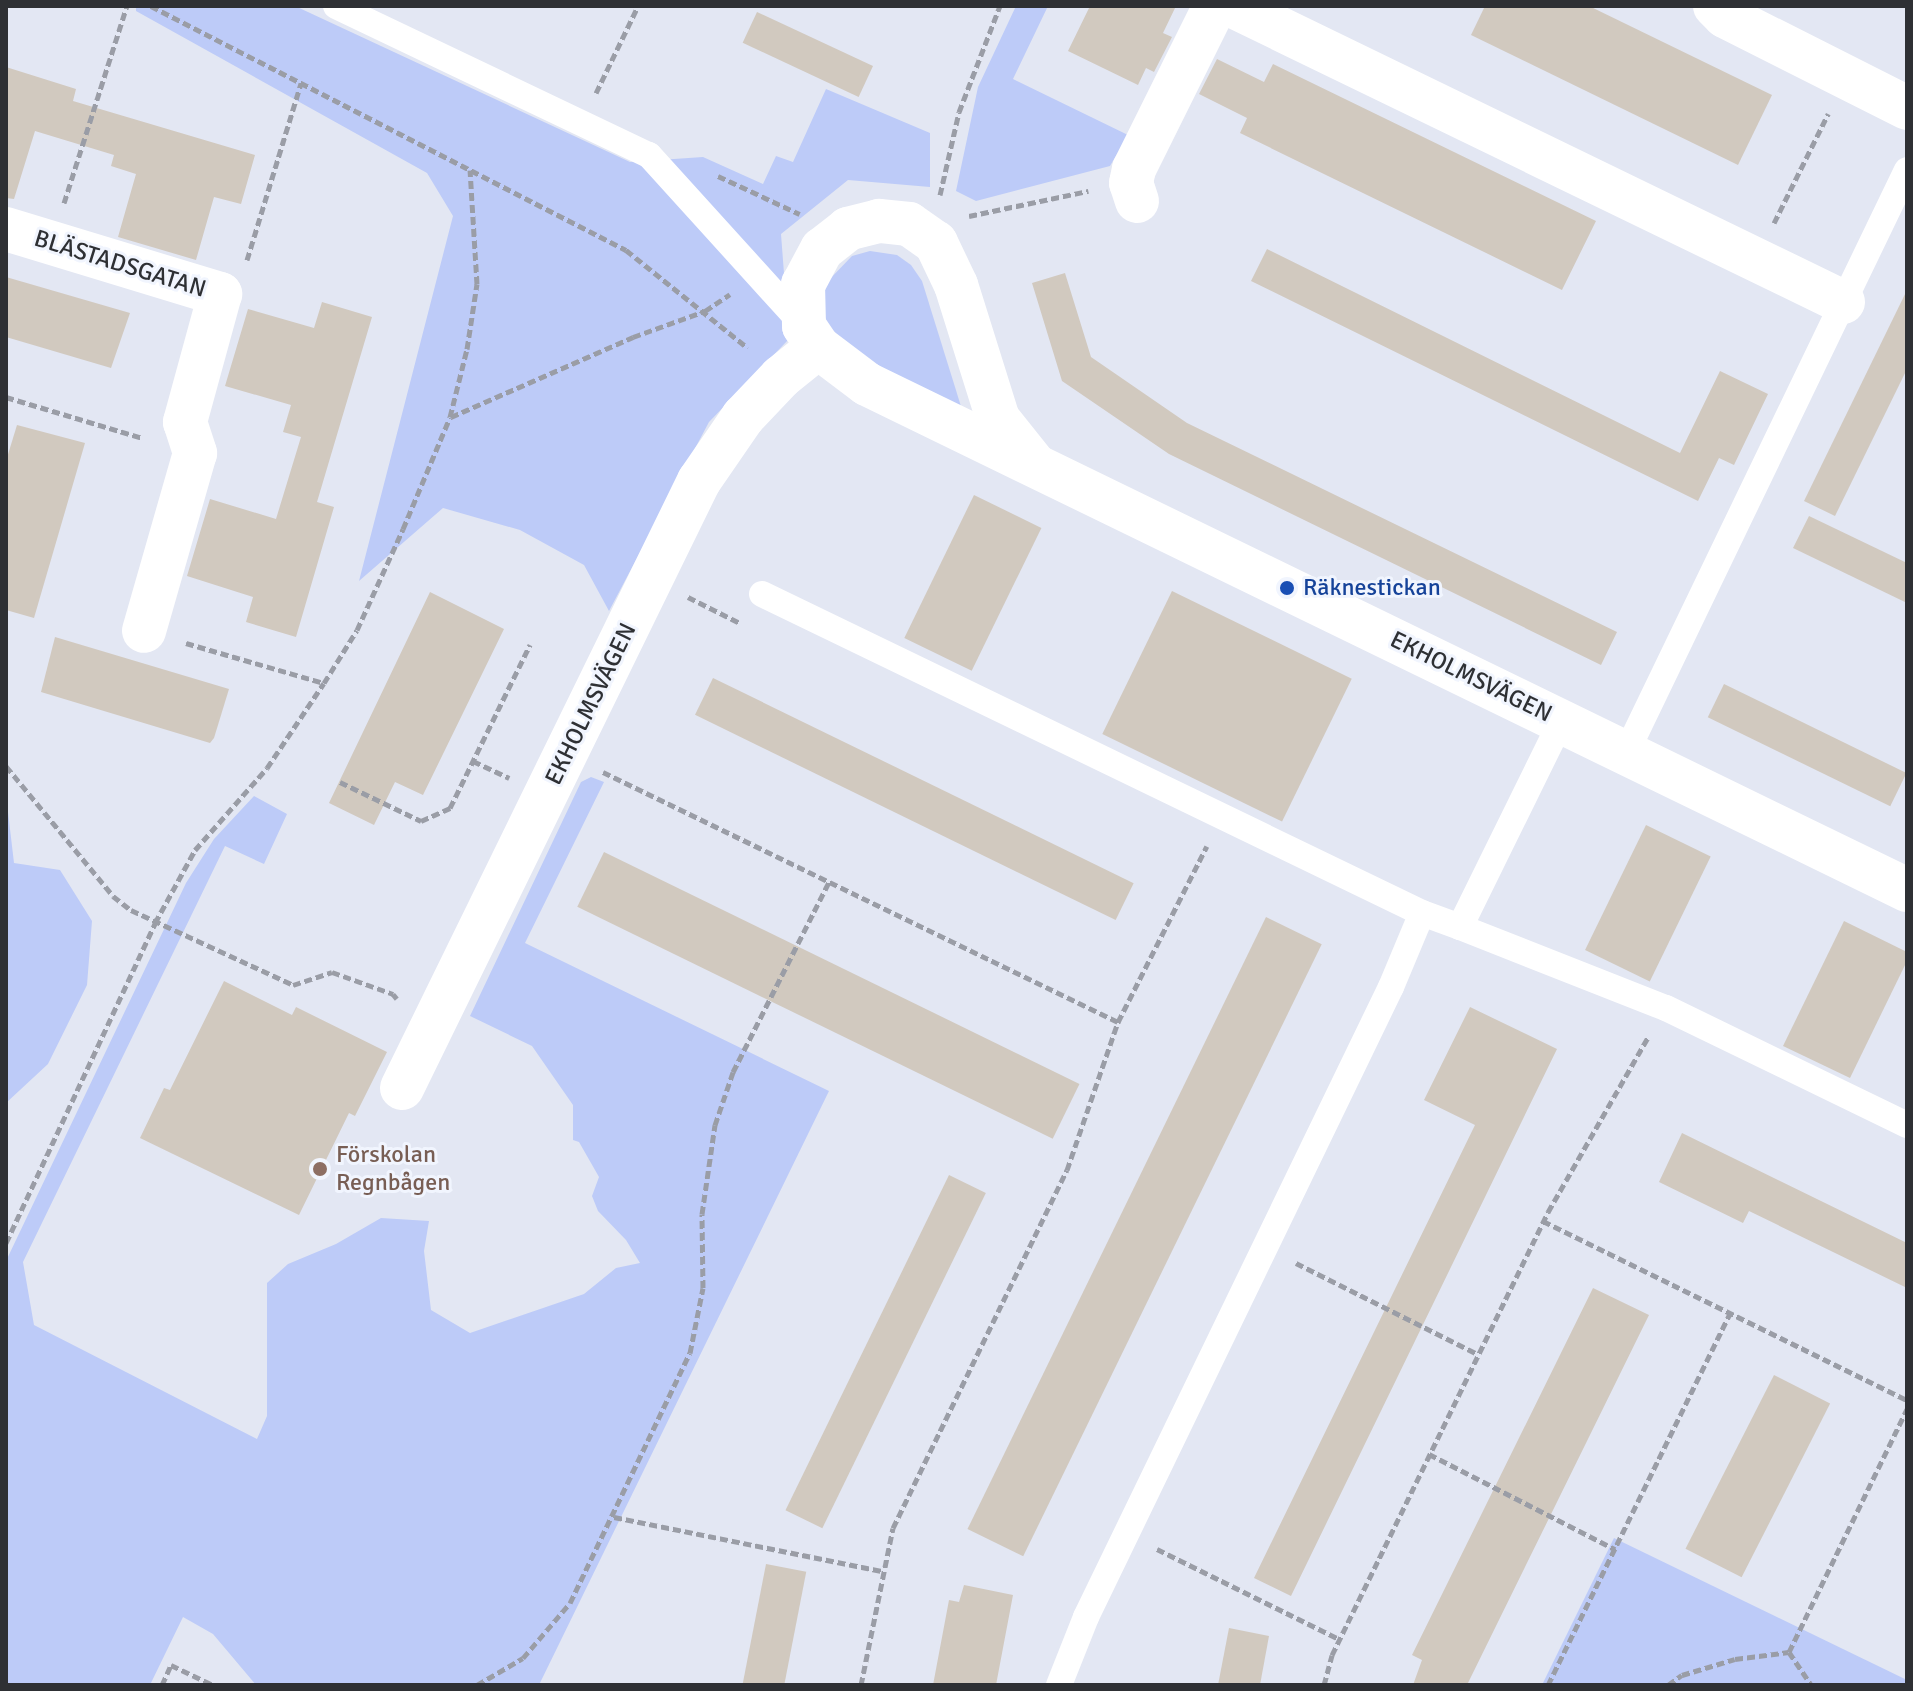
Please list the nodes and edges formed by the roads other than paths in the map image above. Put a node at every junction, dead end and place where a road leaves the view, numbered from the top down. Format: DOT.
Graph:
graph roads {
  1 [pos="336,6"];
  2 [pos="1215,6"];
  3 [pos="1233,6"];
  4 [pos="1715,6"];
  5 [pos="1907,108"];
  6 [pos="1907,170"];
  7 [pos="1134,192"];
  8 [pos="6,229"];
  9 [pos="1843,302"];
  10 [pos="811,337"];
  11 [pos="1034,464"];
  12 [pos="762,594"];
  13 [pos="144,631"];
  14 [pos="1561,722"];
  15 [pos="1626,753"];
  16 [pos="1907,890"];
  17 [pos="1422,913"];
  18 [pos="1460,927"];
  19 [pos="402,1088"];
  20 [pos="1907,1125"];
  21 [pos="1059,1685"];
  1 -- 10 [label="lane"];
  2 -- 7 [label="street"];
  3 -- 9 [label="street"];
  4 -- 5 [label="street"];
  6 -- 9 [label="lane"];
  8 -- 13 [label="street, BLÄSTADSGATAN"];
  9 -- 15 [label="lane"];
  10 -- 11 [label="street, EKHOLMSVÄGEN"];
  10 -- 11 [label="street, EKHOLMSVÄGEN"];
  10 -- 19 [label="street, EKHOLMSVÄGEN"];
  11 -- 14 [label="street, EKHOLMSVÄGEN"];
  12 -- 17 [label="lane"];
  14 -- 15 [label="street, EKHOLMSVÄGEN"];
  14 -- 18 [label="lane"];
  15 -- 16 [label="street, EKHOLMSVÄGEN"];
  17 -- 18 [label="lane"];
  17 -- 21 [label="lane"];
  18 -- 20 [label="lane"];
}
